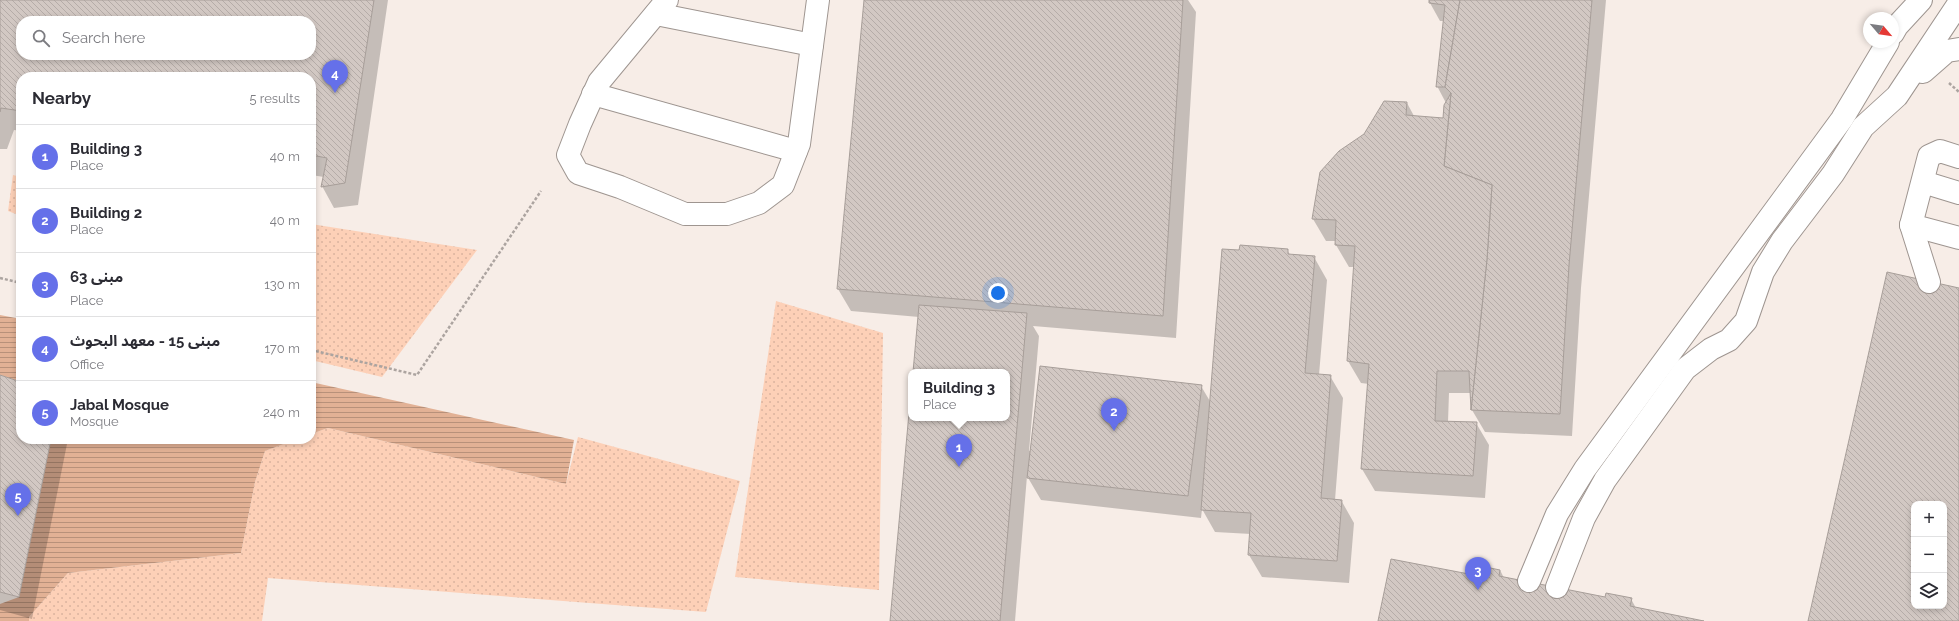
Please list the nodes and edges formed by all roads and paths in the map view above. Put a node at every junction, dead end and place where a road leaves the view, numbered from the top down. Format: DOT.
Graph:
graph roads {
  1 [pos="818,0"];
  2 [pos="1899,0"];
  3 [pos="1921,0"];
  4 [pos="1955,0"];
  5 [pos="1959,4"];
  6 [pos="662,7"];
  7 [pos="1897,12"];
  8 [pos="1899,26"];
  9 [pos="812,45"];
  10 [pos="1884,48"];
  11 [pos="1959,49"];
  12 [pos="593,94"];
  13 [pos="1897,96"];
  14 [pos="796,151"];
  15 [pos="1959,157"];
  16 [pos="1923,182"];
  17 [pos="541,191"];
  18 [pos="1959,193"];
  19 [pos="1911,224"];
  20 [pos="1959,238"];
  21 [pos="0,278"];
  22 [pos="16,282"];
  23 [pos="1929,282"];
  24 [pos="1692,322"];
  25 [pos="1711,349"];
  26 [pos="316,351"];
  27 [pos="1529,582"];
  28 [pos="1557,588"];
  1 -- 9 [label="street"];
  2 -- 7 [label="street"];
  3 -- 8 [label="street"];
  4 -- 5 [label="street"];
  5 -- 13 [label="street"];
  6 -- 9 [label="street"];
  6 -- 12 [label="street"];
  9 -- 14 [label="street"];
  10 -- 24 [label="street"];
  11 -- 13 [label="street"];
  12 -- 14 [label="street"];
  12 -- 14 [label="street"];
  13 -- 25 [label="street"];
  15 -- 16 [label="street"];
  16 -- 18 [label="street"];
  16 -- 19 [label="street"];
  17 -- 26 [label="path"];
  19 -- 20 [label="street"];
  19 -- 23 [label="street"];
  21 -- 22 [label="path"];
  24 -- 25 [label="street"];
  24 -- 27 [label="street"];
  25 -- 28 [label="street"];
}
